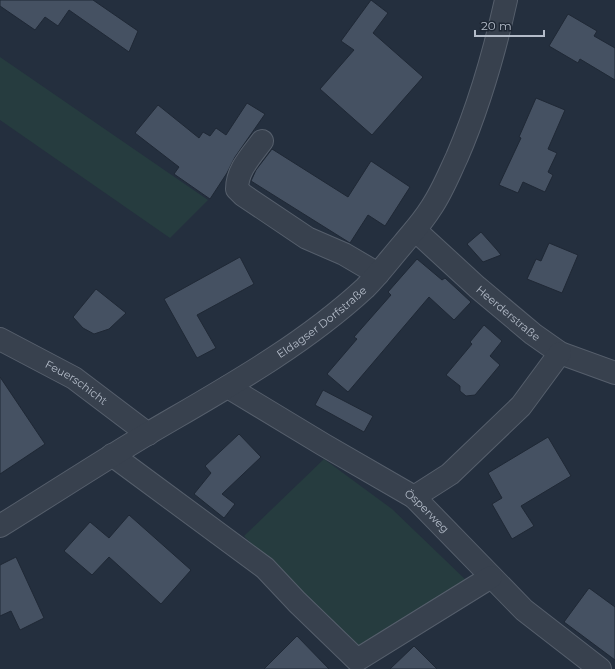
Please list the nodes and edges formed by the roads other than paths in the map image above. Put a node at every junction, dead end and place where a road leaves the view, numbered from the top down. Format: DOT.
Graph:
graph roads {
  1 [pos="506,0"];
  2 [pos="262,141"];
  3 [pos="415,230"];
  4 [pos="378,274"];
  5 [pos="0,339"];
  6 [pos="560,353"];
  7 [pos="615,373"];
  8 [pos="228,387"];
  9 [pos="148,434"];
  10 [pos="112,455"];
  11 [pos="414,497"];
  12 [pos="0,526"];
  13 [pos="491,577"];
  14 [pos="600,669"];
  1 -- 3 [label="street, Eldagser Dorfstraße"];
  2 -- 4 [label="street"];
  3 -- 4 [label="street, Eldagser Dorfstraße"];
  3 -- 6 [label="street, Heerderstraße"];
  4 -- 8 [label="street, Eldagser Dorfstraße"];
  5 -- 9 [label="street, Feuerschicht"];
  6 -- 7 [label="street, Heerderstraße"];
  6 -- 11 [label="street"];
  8 -- 9 [label="street, Eldagser Dorfstraße"];
  8 -- 11 [label="street, Ösperweg"];
  9 -- 10 [label="street, Eldagser Dorfstraße"];
  10 -- 12 [label="street, Eldagser Dorfstraße"];
  10 -- 13 [label="street"];
  11 -- 13 [label="street, Ösperweg"];
  13 -- 14 [label="street, Ösperweg"];
}
